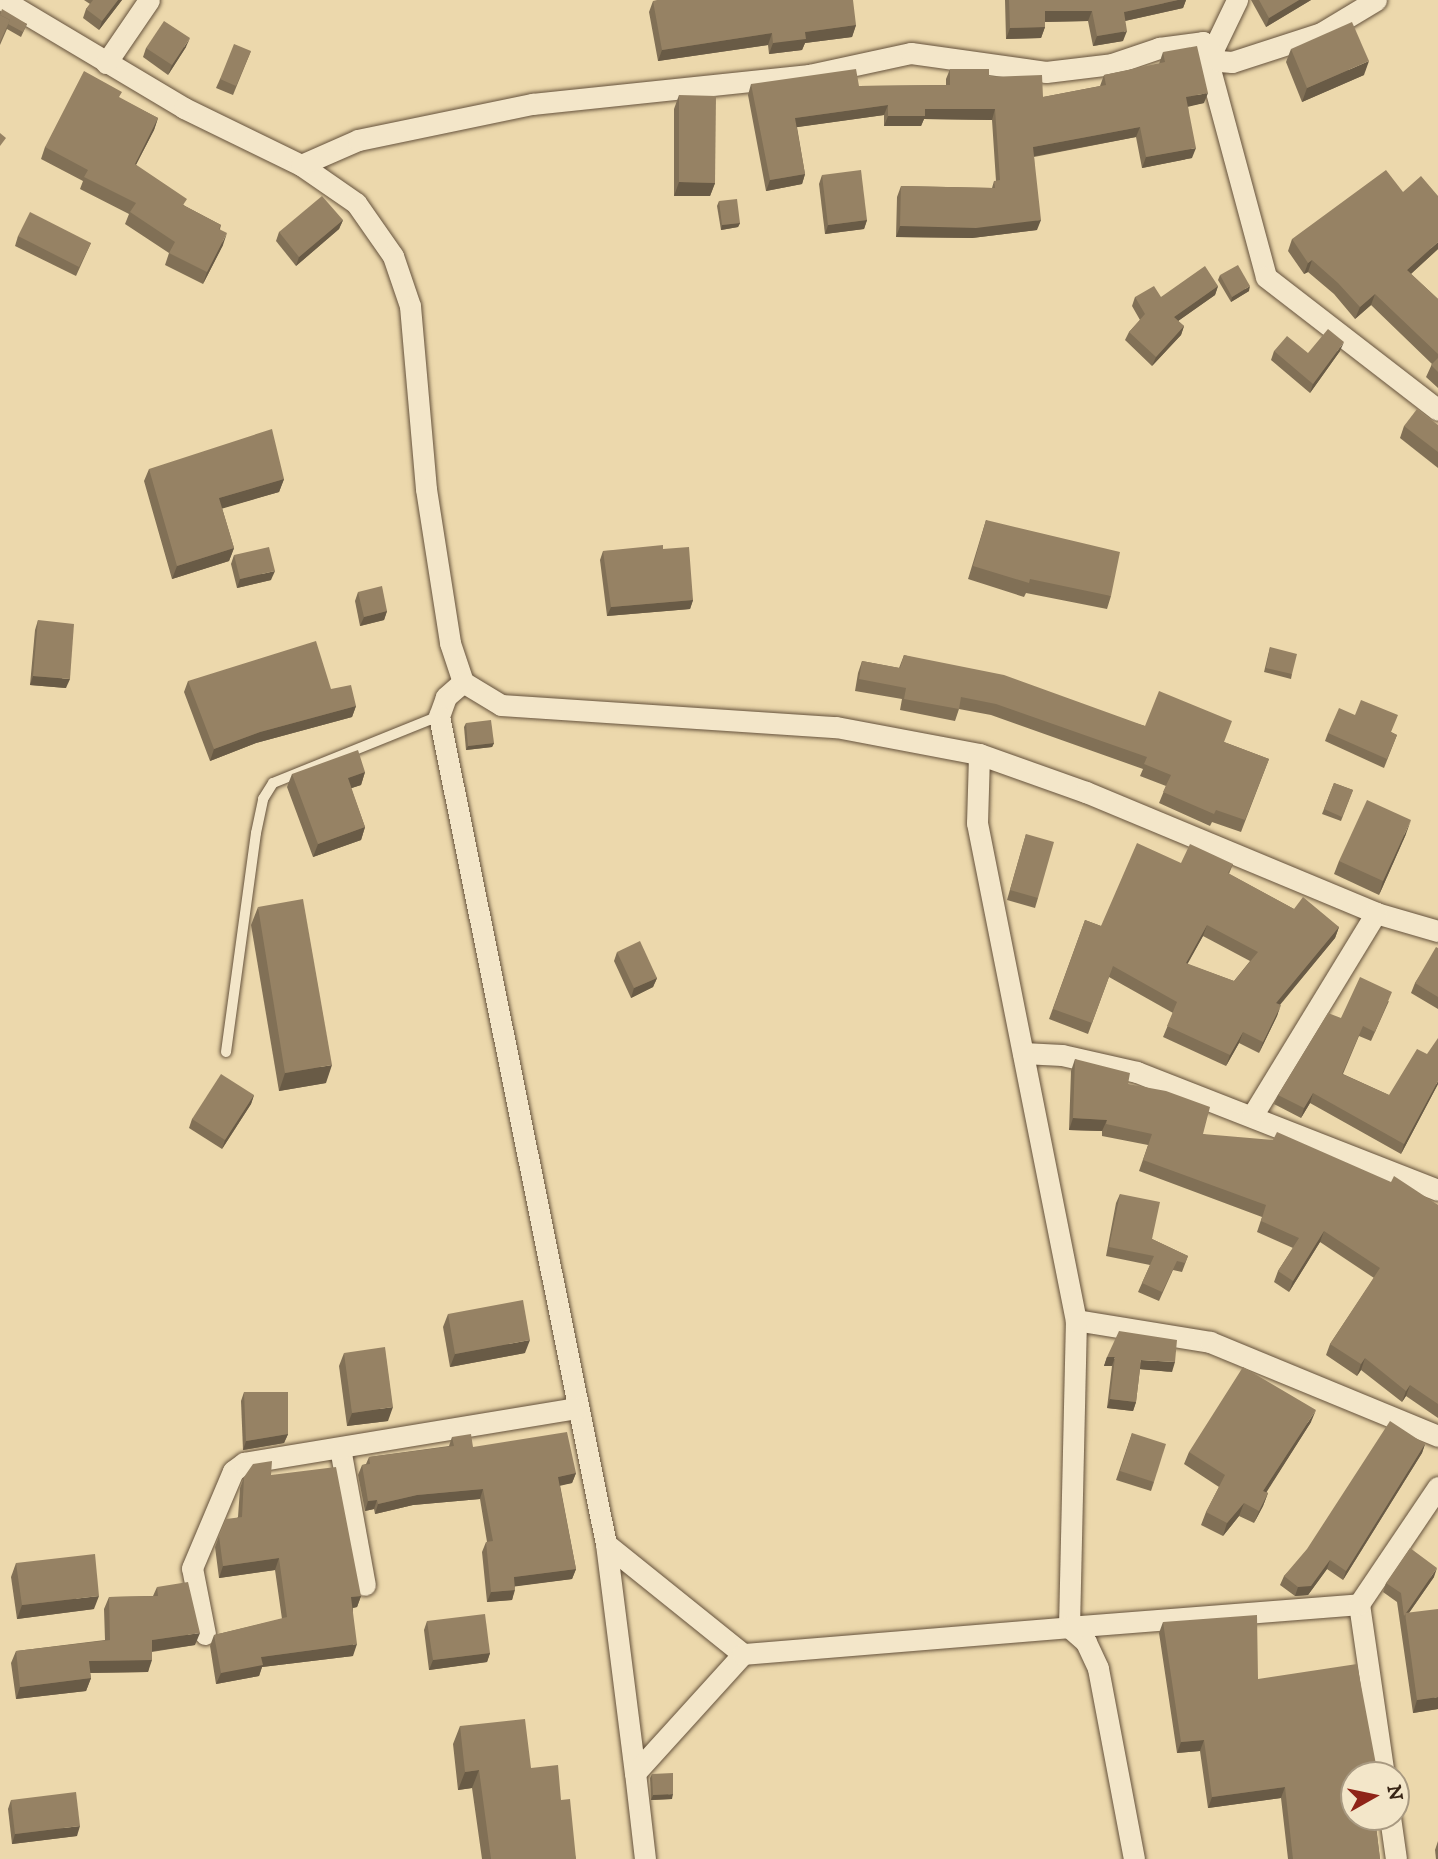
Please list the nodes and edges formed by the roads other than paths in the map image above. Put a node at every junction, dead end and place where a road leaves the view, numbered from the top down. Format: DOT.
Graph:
graph roads {
  1 [pos="4,0"];
  2 [pos="149,0"];
  3 [pos="1237,0"];
  4 [pos="1376,0"];
  5 [pos="1207,47"];
  6 [pos="106,63"];
  7 [pos="301,165"];
  8 [pos="1438,411"];
  9 [pos="463,682"];
  10 [pos="439,716"];
  11 [pos="979,754"];
  12 [pos="1376,913"];
  13 [pos="1438,932"];
  14 [pos="226,1052"];
  15 [pos="1023,1054"];
  16 [pos="1252,1116"];
  17 [pos="1438,1190"];
  18 [pos="1076,1320"];
  19 [pos="578,1408"];
  20 [pos="1438,1436"];
  21 [pos="340,1448"];
  22 [pos="1438,1487"];
  23 [pos="606,1544"];
  24 [pos="365,1585"];
  25 [pos="1359,1604"];
  26 [pos="1069,1627"];
  27 [pos="205,1634"];
  28 [pos="743,1654"];
  29 [pos="1382,1761"];
  30 [pos="635,1773"];
  31 [pos="1392,1831"];
  32 [pos="645,1859"];
  33 [pos="1134,1859"];
  34 [pos="1396,1859"];
  1 -- 6 [label="street"];
  2 -- 6 [label="street"];
  3 -- 5 [label="street"];
  4 -- 5 [label="street"];
  5 -- 7 [label="street"];
  5 -- 8 [label="street"];
  6 -- 7 [label="street"];
  7 -- 9 [label="street"];
  9 -- 10 [label="street"];
  9 -- 11 [label="street"];
  10 -- 14 [label="lane"];
  10 -- 19 [label="street"];
  11 -- 12 [label="street"];
  11 -- 15 [label="street"];
  12 -- 13 [label="street"];
  12 -- 16 [label="street"];
  15 -- 16 [label="street"];
  15 -- 18 [label="street"];
  16 -- 17 [label="street"];
  18 -- 20 [label="street"];
  18 -- 26 [label="street"];
  19 -- 21 [label="street"];
  19 -- 23 [label="street"];
  21 -- 24 [label="street"];
  21 -- 27 [label="street"];
  22 -- 25 [label="street"];
  23 -- 28 [label="street"];
  23 -- 30 [label="street"];
  25 -- 26 [label="street"];
  25 -- 29 [label="street"];
  26 -- 28 [label="street"];
  26 -- 33 [label="street"];
  28 -- 30 [label="street"];
  30 -- 32 [label="street"];
  31 -- 34 [label="street"];
}
